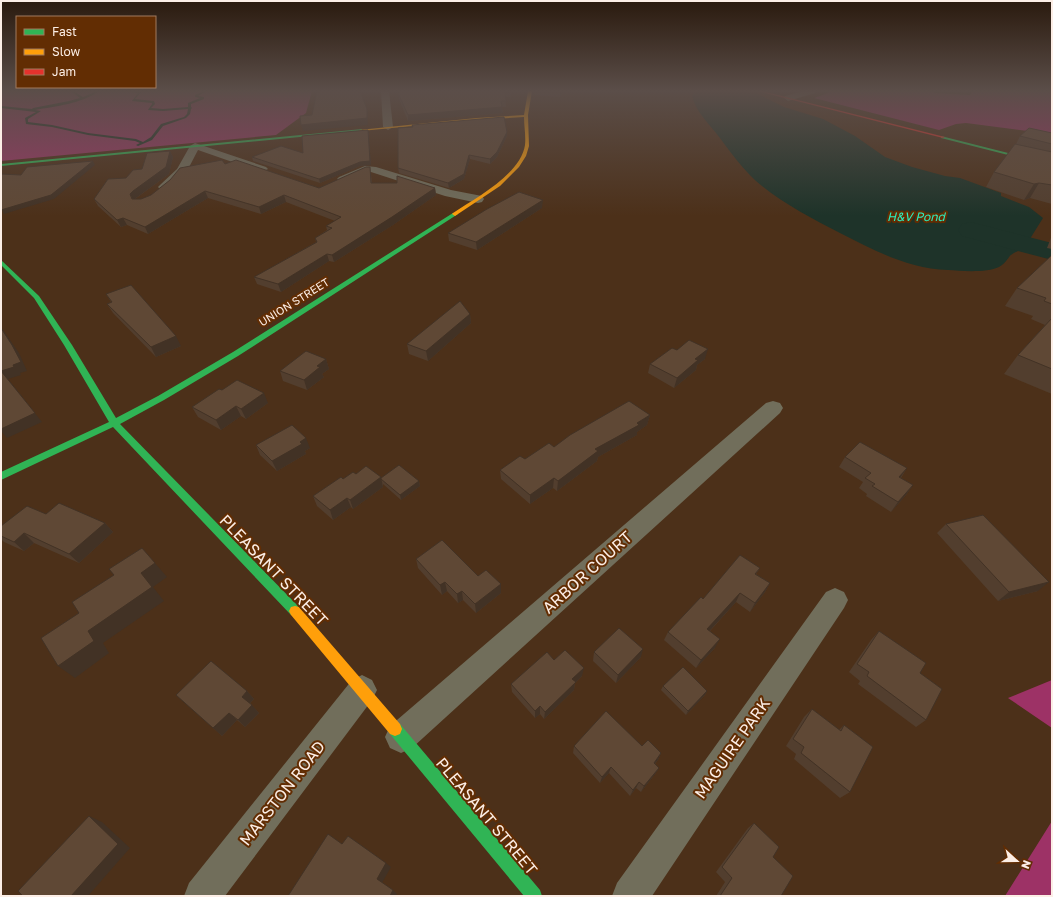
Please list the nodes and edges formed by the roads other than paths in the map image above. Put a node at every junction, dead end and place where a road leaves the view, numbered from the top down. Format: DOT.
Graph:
graph roads {
  1 [pos="328,133"];
  2 [pos="527,133"];
  3 [pos="925,133"];
  4 [pos="195,146"];
  5 [pos="1,165"];
  6 [pos="1052,165"];
  7 [pos="269,172"];
  8 [pos="334,184"];
  9 [pos="152,195"];
  10 [pos="478,199"];
  11 [pos="3,266"];
  12 [pos="772,408"];
  13 [pos="114,423"];
  14 [pos="1,476"];
  15 [pos="835,600"];
  16 [pos="362,690"];
  17 [pos="401,737"];
  18 [pos="202,896"];
  19 [pos="534,896"];
  20 [pos="630,896"];
  1 -- 4 [label="street"];
  2 -- 10 [label="street, UNION STREET"];
  3 -- 6 [label="street"];
  4 -- 5 [label="street"];
  4 -- 7 [label="street"];
  4 -- 9 [label="street"];
  8 -- 10 [label="street"];
  10 -- 13 [label="street, UNION STREET"];
  11 -- 13 [label="street, PLEASANT STREET"];
  12 -- 17 [label="street, ARBOR COURT"];
  13 -- 14 [label="street, UNION STREET"];
  13 -- 16 [label="street, PLEASANT STREET"];
  15 -- 20 [label="street, MAGUIRE PARK"];
  16 -- 17 [label="street, PLEASANT STREET"];
  16 -- 18 [label="street, MARSTON ROAD"];
  17 -- 19 [label="street, PLEASANT STREET"];
}
